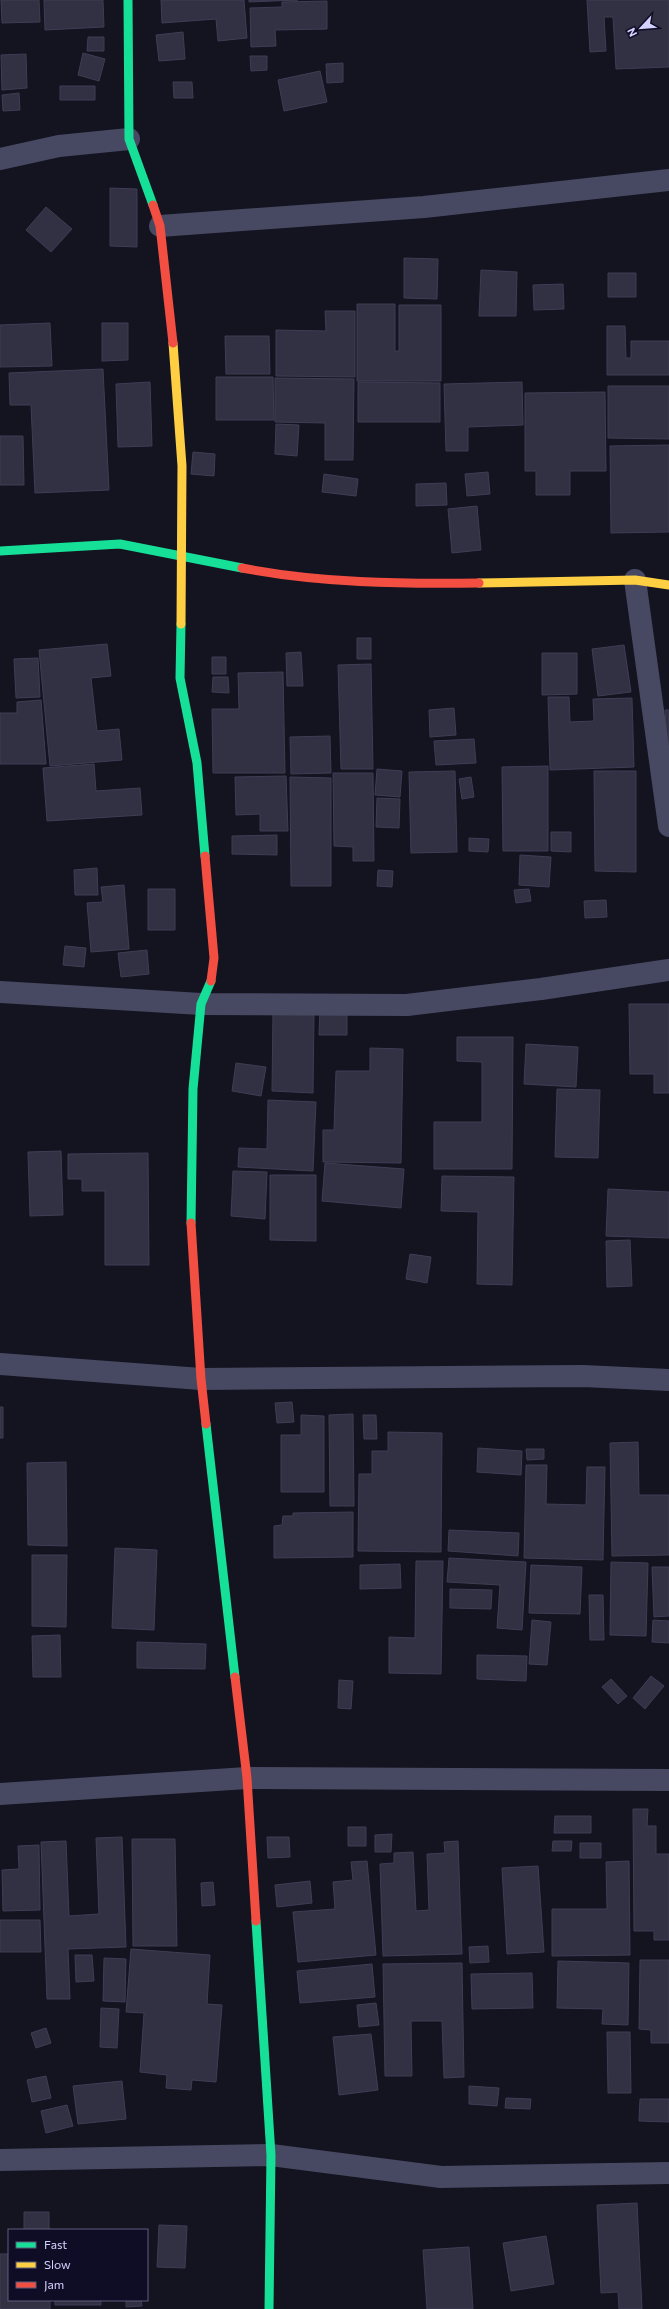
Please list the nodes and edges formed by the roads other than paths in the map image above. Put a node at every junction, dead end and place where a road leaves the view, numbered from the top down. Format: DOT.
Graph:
graph roads {
  1 [pos="128,0"];
  2 [pos="129,139"];
  3 [pos="0,159"];
  4 [pos="669,180"];
  5 [pos="160,226"];
  6 [pos="0,550"];
  7 [pos="182,556"];
  8 [pos="635,580"];
  9 [pos="669,585"];
  10 [pos="669,826"];
  11 [pos="669,970"];
  12 [pos="0,992"];
  13 [pos="201,1004"];
  14 [pos="0,1364"];
  15 [pos="201,1379"];
  16 [pos="669,1380"];
  17 [pos="248,1778"];
  18 [pos="669,1780"];
  19 [pos="0,1794"];
  20 [pos="271,2156"];
  21 [pos="0,2160"];
  22 [pos="669,2173"];
  23 [pos="269,2309"];
  1 -- 2 [label="street"];
  2 -- 3 [label="street"];
  2 -- 5 [label="street"];
  4 -- 5 [label="street"];
  5 -- 7 [label="street"];
  6 -- 7 [label="street"];
  7 -- 8 [label="street"];
  7 -- 13 [label="street"];
  8 -- 9 [label="street"];
  8 -- 10 [label="street"];
  11 -- 13 [label="street"];
  12 -- 13 [label="street"];
  13 -- 15 [label="street"];
  14 -- 15 [label="street"];
  15 -- 16 [label="street"];
  15 -- 17 [label="street"];
  17 -- 18 [label="street"];
  17 -- 19 [label="street"];
  17 -- 20 [label="street"];
  20 -- 21 [label="street"];
  20 -- 22 [label="street"];
  20 -- 23 [label="street"];
}
